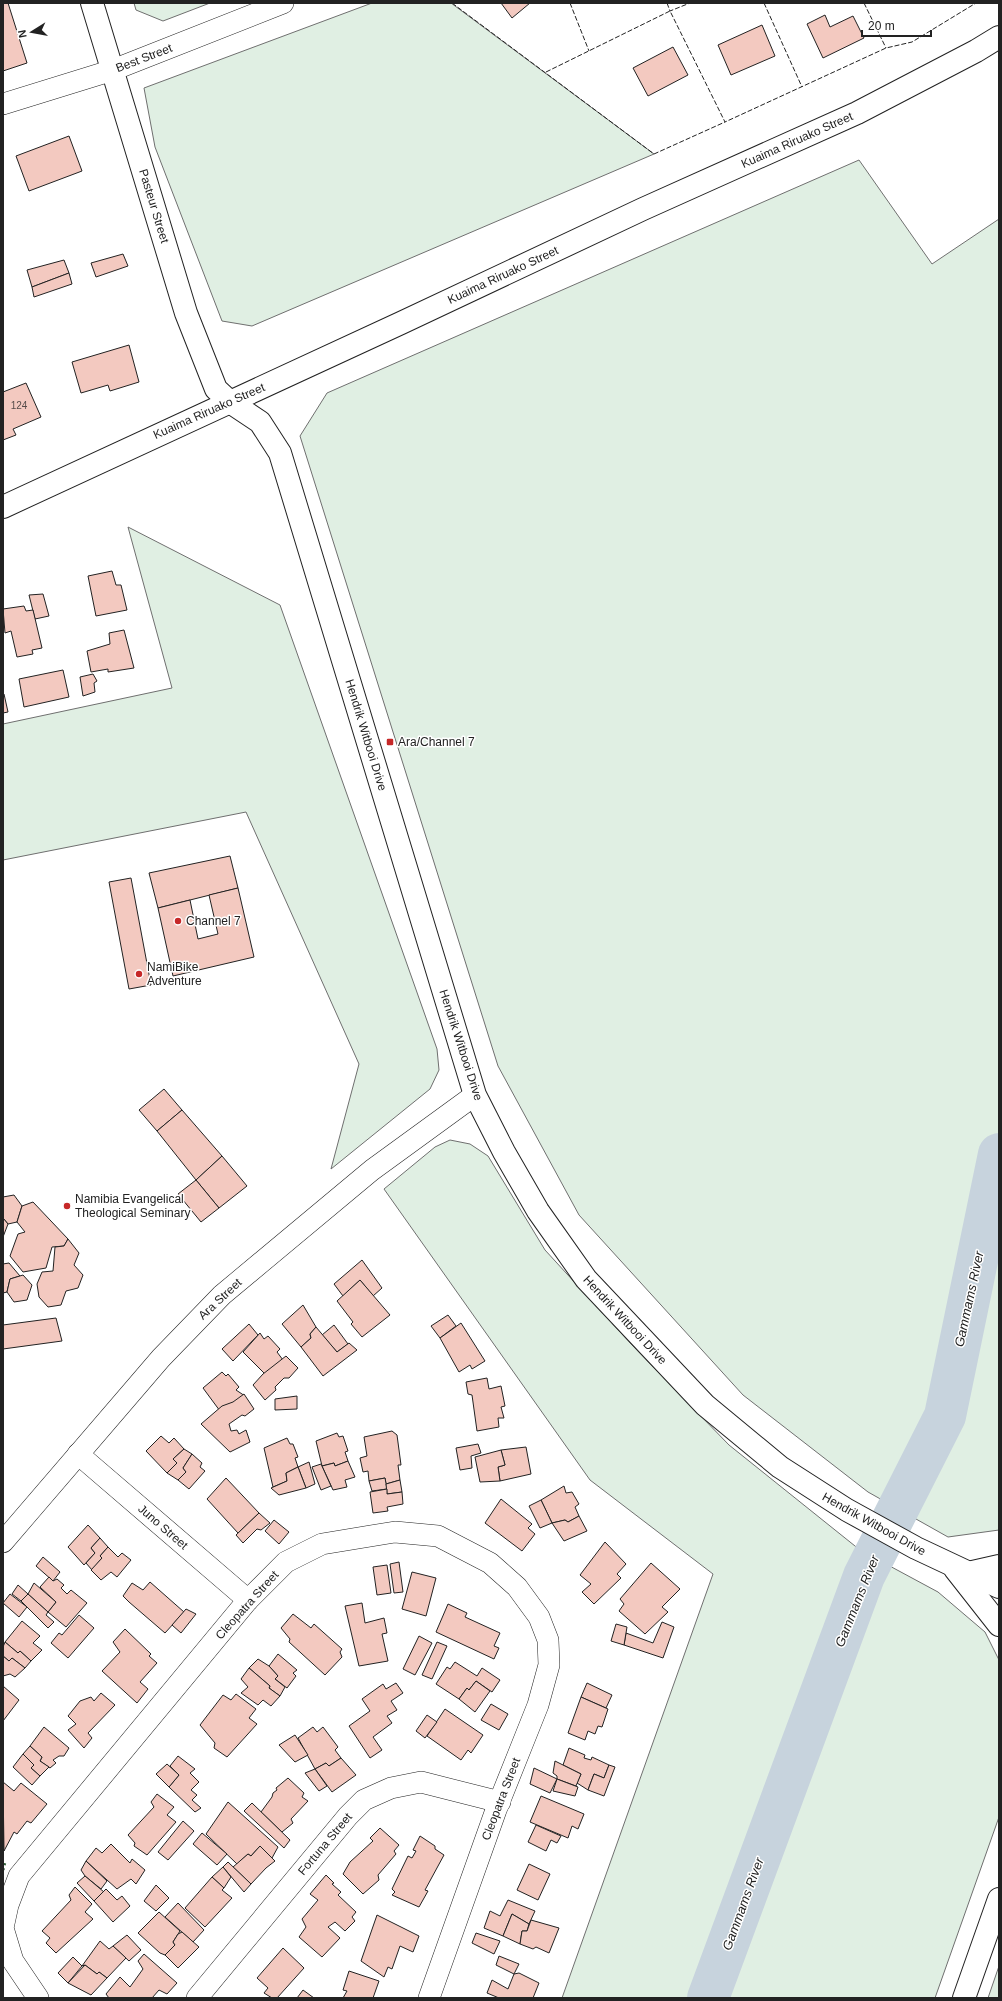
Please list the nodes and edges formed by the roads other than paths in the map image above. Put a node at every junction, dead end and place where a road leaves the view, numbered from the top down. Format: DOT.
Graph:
graph roads {
  1 [pos="92,3"];
  2 [pos="283,3"];
  3 [pos="999,37"];
  4 [pos="113,70"];
  5 [pos="3,104"];
  6 [pos="230,402"];
  7 [pos="3,507"];
  8 [pos="475,1095"];
  9 [pos="78,1454"];
  10 [pos="3,1542"];
  11 [pos="999,1566"];
  12 [pos="960,1569"];
  13 [pos="999,1587"];
  14 [pos="248,1600"];
  15 [pos="999,1625"];
  16 [pos="500,1802"];
  17 [pos="999,1899"];
  18 [pos="38,1998"];
  19 [pos="197,1998"];
  20 [pos="429,1998"];
  21 [pos="964,1998"];
  1 -- 4 [label="main road, Pasteur Street"];
  2 -- 4 [label="street, Best Street"];
  3 -- 6 [label="main road, Kuaima Riruako Street"];
  4 -- 5 [label="street, Best Street"];
  4 -- 6 [label="main road, Pasteur Street"];
  6 -- 7 [label="main road, Kuaima Riruako Street"];
  6 -- 8 [label="main road, Hendrik Witbooi Drive"];
  8 -- 9 [label="street, Ara Street"];
  8 -- 12 [label="main road, Hendrik Witbooi Drive"];
  9 -- 10 [label="street, Ara Street"];
  9 -- 14 [label="street, Juno Street"];
  11 -- 12 [label="main road"];
  12 -- 13 [label="main road, Hendrik Witbooi Drive"];
  12 -- 15 [label="main road"];
  14 -- 16 [label="street, Cleopatra Street"];
  14 -- 18 [label="street, Cleopatra Street"];
  16 -- 19 [label="street, Fortuna Street"];
  16 -- 20 [label="street, Cleopatra Street"];
  17 -- 21 [label="main road"];
}
